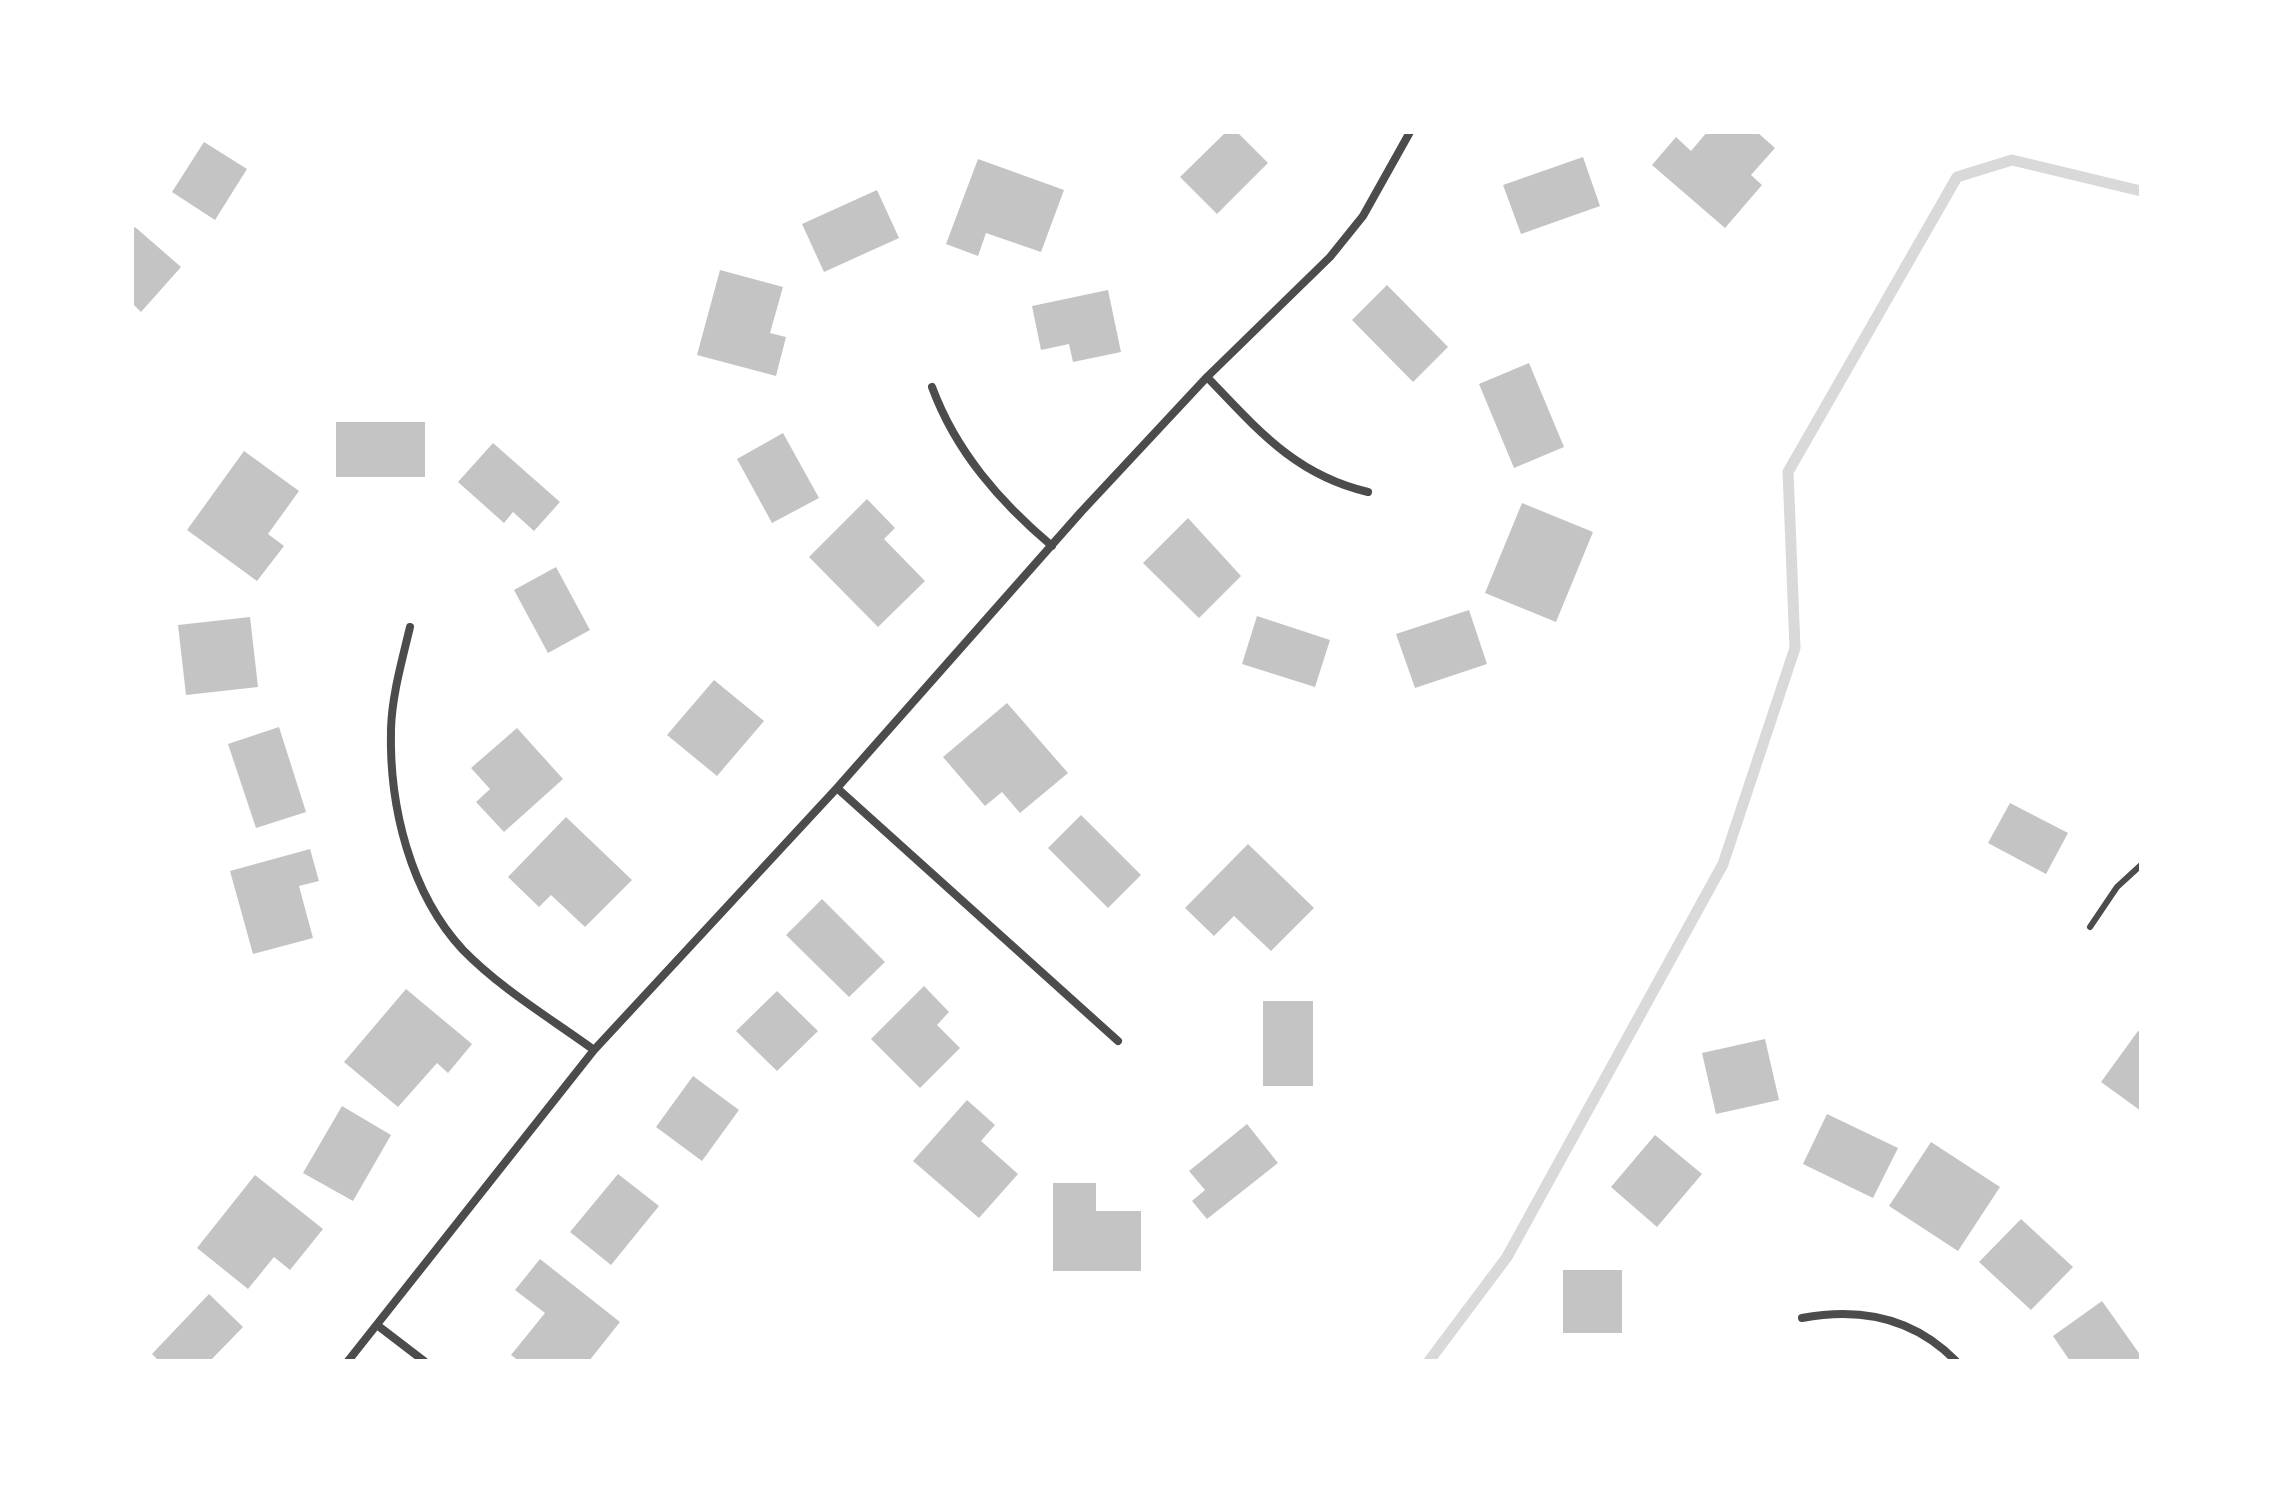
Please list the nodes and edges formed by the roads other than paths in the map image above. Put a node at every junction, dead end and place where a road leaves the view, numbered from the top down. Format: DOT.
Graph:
graph roads {
  1 [pos="1410,132"];
  2 [pos="1207,377"];
  3 [pos="932,387"];
  4 [pos="1368,492"];
  5 [pos="1052,546"];
  6 [pos="410,627"];
  7 [pos="837,788"];
  8 [pos="2141,865"];
  9 [pos="2090,927"];
  10 [pos="1118,1041"];
  11 [pos="594,1050"];
  12 [pos="1802,1318"];
  13 [pos="377,1325"];
  14 [pos="348,1361"];
  15 [pos="424,1361"];
  16 [pos="1956,1361"];
  1 -- 2 [label="street"];
  2 -- 4 [label="street"];
  2 -- 5 [label="street"];
  3 -- 5 [label="street"];
  5 -- 7 [label="street"];
  6 -- 11 [label="street"];
  7 -- 10 [label="street"];
  7 -- 11 [label="street"];
  8 -- 9 [label="lane"];
  11 -- 13 [label="street"];
  12 -- 16 [label="street"];
  13 -- 14 [label="street"];
  13 -- 15 [label="street"];
}
